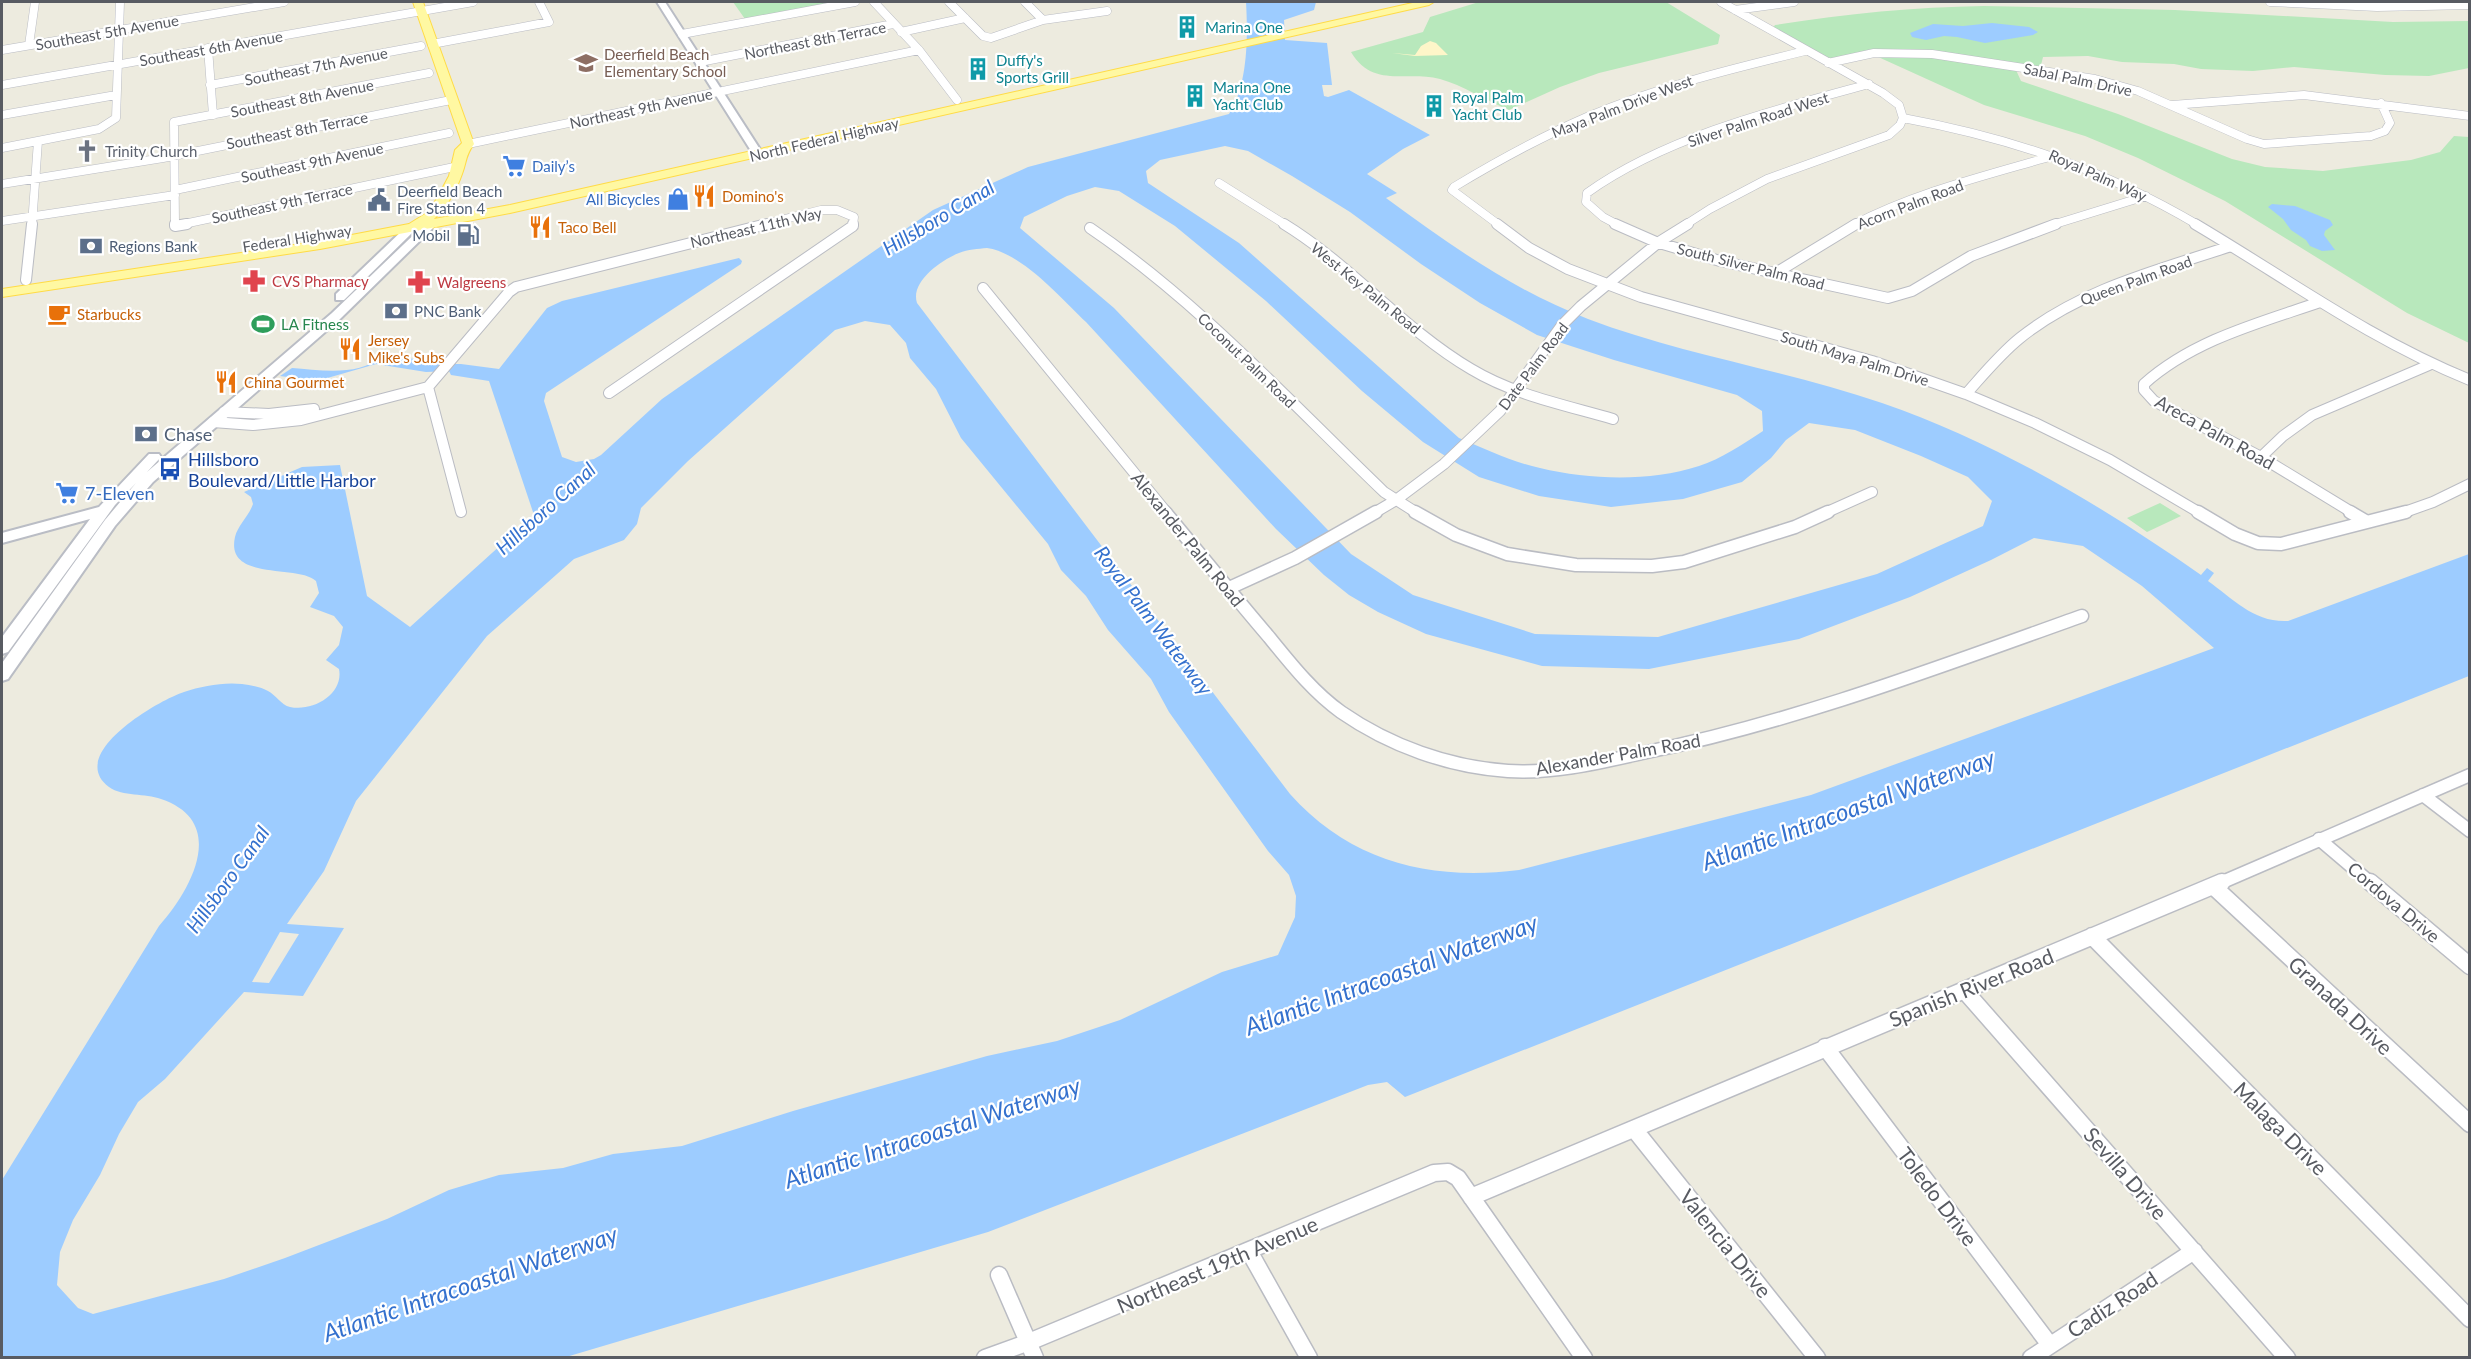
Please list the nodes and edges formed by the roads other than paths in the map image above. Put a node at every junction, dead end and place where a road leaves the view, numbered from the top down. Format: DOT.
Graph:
graph roads {
  1 [pos="35,2"];
  2 [pos="120,2"];
  3 [pos="284,2"];
  4 [pos="473,2"];
  5 [pos="539,2"];
  6 [pos="661,2"];
  7 [pos="855,2"];
  8 [pos="874,2"];
  9 [pos="949,2"];
  10 [pos="1025,2"];
  11 [pos="1389,2"];
  12 [pos="1429,2"];
  13 [pos="1721,2"];
  14 [pos="1794,2"];
  15 [pos="2270,2"];
  16 [pos="2469,5"];
  17 [pos="414,7"];
  18 [pos="1735,10"];
  19 [pos="1107,11"];
  20 [pos="965,18"];
  21 [pos="1043,20"];
  22 [pos="893,24"];
  23 [pos="1287,29"];
  24 [pos="119,30"];
  25 [pos="901,32"];
  26 [pos="682,34"];
  27 [pos="1237,40"];
  28 [pos="29,45"];
  29 [pos="208,48"];
  30 [pos="2,50"];
  31 [pos="919,50"];
  32 [pos="1805,51"];
  33 [pos="700,62"];
  34 [pos="1828,63"];
  35 [pos="117,64"];
  36 [pos="433,72"];
  37 [pos="1070,74"];
  38 [pos="1038,81"];
  39 [pos="1869,84"];
  40 [pos="2,85"];
  41 [pos="210,85"];
  42 [pos="1055,87"];
  43 [pos="719,92"];
  44 [pos="1023,94"];
  45 [pos="116,95"];
  46 [pos="957,100"];
  47 [pos="2381,103"];
  48 [pos="2172,105"];
  49 [pos="919,108"];
  50 [pos="213,115"];
  51 [pos="2,116"];
  52 [pos="2469,116"];
  53 [pos="1903,118"];
  54 [pos="903,121"];
  55 [pos="449,133"];
  56 [pos="38,141"];
  57 [pos="465,147"];
  58 [pos="2,148"];
  59 [pos="755,150"];
  60 [pos="174,155"];
  61 [pos="2056,155"];
  62 [pos="459,166"];
  63 [pos="34,178"];
  64 [pos="591,182"];
  65 [pos="1219,183"];
  66 [pos="2,184"];
  67 [pos="1452,190"];
  68 [pos="175,192"];
  69 [pos="1587,193"];
  70 [pos="2146,196"];
  71 [pos="32,216"];
  72 [pos="431,219"];
  73 [pos="2,220"];
  74 [pos="1090,228"];
  75 [pos="410,229"];
  76 [pos="363,238"];
  77 [pos="1659,242"];
  78 [pos="2230,246"];
  79 [pos="390,249"];
  80 [pos="1774,274"];
  81 [pos="2,284"];
  82 [pos="1606,285"];
  83 [pos="19,288"];
  84 [pos="983,288"];
  85 [pos="339,298"];
  86 [pos="2320,302"];
  87 [pos="322,315"];
  88 [pos="336,316"];
  89 [pos="319,331"];
  90 [pos="2429,365"];
  91 [pos="438,375"];
  92 [pos="2469,380"];
  93 [pos="428,387"];
  94 [pos="1516,390"];
  95 [pos="609,393"];
  96 [pos="1966,394"];
  97 [pos="350,404"];
  98 [pos="224,405"];
  99 [pos="285,413"];
  100 [pos="1613,419"];
  101 [pos="213,422"];
  102 [pos="278,423"];
  103 [pos="2261,457"];
  104 [pos="2469,484"];
  105 [pos="1872,492"];
  106 [pos="1396,500"];
  107 [pos="113,505"];
  108 [pos="461,512"];
  109 [pos="2367,522"];
  110 [pos="2,530"];
  111 [pos="2,538"];
  112 [pos="1227,589"];
  113 [pos="2082,616"];
  114 [pos="2,648"];
  115 [pos="2,675"];
  116 [pos="2469,775"];
  117 [pos="2423,795"];
  118 [pos="2469,831"];
  119 [pos="2319,839"];
  120 [pos="2213,886"];
  121 [pos="2092,936"];
  122 [pos="2469,966"];
  123 [pos="1964,990"];
  124 [pos="1825,1047"];
  125 [pos="2469,1124"];
  126 [pos="1634,1129"];
  127 [pos="1471,1197"];
  128 [pos="1249,1251"];
  129 [pos="2194,1251"];
  130 [pos="999,1275"];
  131 [pos="2469,1319"];
  132 [pos="2050,1345"];
  133 [pos="1032,1350"];
  134 [pos="985,1358"];
  135 [pos="1309,1358"];
  136 [pos="1584,1358"];
  137 [pos="1817,1358"];
  138 [pos="2031,1358"];
  139 [pos="2287,1358"];
  1 -- 28 [label="street"];
  2 -- 24 [label="street"];
  3 -- 24 [label="street, Southeast 5th Avenue"];
  4 -- 17 [label="street, Southeast 6th Avenue"];
  5 -- 36 [label="street"];
  6 -- 26 [label="main road"];
  7 -- 26 [label="street"];
  8 -- 22 [label="street"];
  9 -- 20 [label="street"];
  10 -- 21 [label="street"];
  11 -- 23 [label="main road"];
  12 -- 23 [label="main road"];
  13 -- 18 [label="street"];
  14 -- 18 [label="street"];
  15 -- 16 [label="street"];
  17 -- 29 [label="street, Southeast 6th Avenue"];
  17 -- 36 [label="main road"];
  18 -- 32 [label="street"];
  19 -- 21 [label="street"];
  20 -- 21 [label="street"];
  20 -- 25 [label="street, Northeast 8th Terrace"];
  22 -- 25 [label="street"];
  22 -- 33 [label="street, Northeast 8th Terrace"];
  23 -- 27 [label="main road"];
  24 -- 28 [label="street, Southeast 5th Avenue"];
  24 -- 35 [label="street"];
  25 -- 31 [label="street"];
  26 -- 33 [label="main road"];
  27 -- 37 [label="main road, North Federal Highway"];
  27 -- 42 [label="main road, North Federal Highway"];
  28 -- 30 [label="street, Southeast 5th Avenue"];
  29 -- 35 [label="street, Southeast 6th Avenue"];
  29 -- 41 [label="street"];
  31 -- 43 [label="street, Northeast 9th Avenue"];
  31 -- 46 [label="street"];
  32 -- 34 [label="street"];
  32 -- 67 [label="street, Maya Palm Drive West"];
  33 -- 43 [label="main road"];
  34 -- 39 [label="street"];
  34 -- 48 [label="street, Sabal Palm Drive"];
  35 -- 40 [label="street, Southeast 6th Avenue"];
  35 -- 45 [label="street"];
  36 -- 41 [label="street, Southeast 7th Avenue"];
  36 -- 50 [label="street, Southeast 8th Avenue"];
  36 -- 55 [label="main road"];
  36 -- 57 [label="main road"];
  36 -- 60 [label="street, Southeast 8th Terrace"];
  37 -- 38 [label="main road, North Federal Highway"];
  37 -- 42 [label="main road"];
  38 -- 44 [label="main road"];
  38 -- 46 [label="main road, North Federal Highway"];
  39 -- 53 [label="street"];
  39 -- 69 [label="street, Silver Palm Road West"];
  41 -- 50 [label="street"];
  42 -- 44 [label="main road, North Federal Highway"];
  43 -- 57 [label="street, Northeast 9th Avenue"];
  43 -- 59 [label="main road"];
  44 -- 54 [label="main road, North Federal Highway"];
  45 -- 51 [label="street"];
  45 -- 56 [label="street"];
  46 -- 49 [label="main road, North Federal Highway"];
  47 -- 48 [label="street, Sabal Palm Drive"];
  47 -- 48 [label="street"];
  47 -- 52 [label="street, Sabal Palm Drive"];
  49 -- 54 [label="main road"];
  49 -- 59 [label="main road, North Federal Highway"];
  50 -- 60 [label="street, Southeast 8th Avenue"];
  53 -- 61 [label="street, Royal Palm Way"];
  53 -- 77 [label="street, Date Palm Road"];
  54 -- 59 [label="main road, North Federal Highway"];
  55 -- 57 [label="main road"];
  55 -- 68 [label="street, Southeast 9th Avenue"];
  56 -- 58 [label="street"];
  56 -- 63 [label="street"];
  57 -- 62 [label="main road"];
  59 -- 64 [label="main road, North Federal Highway"];
  59 -- 72 [label="main road, North Federal Highway"];
  60 -- 63 [label="street, Southeast 8th Terrace"];
  60 -- 68 [label="street"];
  61 -- 70 [label="street, Royal Palm Way"];
  61 -- 80 [label="street, Acorn Palm Road"];
  62 -- 68 [label="street, Southeast 9th Terrace"];
  62 -- 72 [label="main road"];
  63 -- 66 [label="street, Southeast 8th Terrace"];
  63 -- 71 [label="street"];
  64 -- 72 [label="main road, Federal Highway"];
  65 -- 94 [label="street, West Key Palm Road"];
  67 -- 82 [label="street, South Maya Palm Drive"];
  68 -- 71 [label="street, Southeast 9th Avenue"];
  69 -- 77 [label="street, South Silver Palm Road"];
  70 -- 78 [label="street, Royal Palm Way"];
  70 -- 80 [label="street, South Silver Palm Road"];
  71 -- 73 [label="street, Southeast 9th Avenue"];
  71 -- 83 [label="street"];
  72 -- 75 [label="main road, North Federal Highway"];
  72 -- 83 [label="main road, Federal Highway"];
  72 -- 88 [label="main road"];
  74 -- 106 [label="street, Coconut Palm Road"];
  75 -- 76 [label="main road, Federal Highway"];
  75 -- 79 [label="main road"];
  76 -- 79 [label="main road"];
  76 -- 83 [label="main road, Federal Highway"];
  77 -- 80 [label="street, South Silver Palm Road"];
  77 -- 82 [label="street, Date Palm Road"];
  78 -- 86 [label="street, Royal Palm Way"];
  78 -- 96 [label="street, Queen Palm Road"];
  79 -- 85 [label="main road"];
  81 -- 83 [label="main road, Federal Highway"];
  82 -- 94 [label="street, Date Palm Road"];
  82 -- 96 [label="street, South Maya Palm Drive"];
  84 -- 112 [label="street, Alexander Palm Road"];
  85 -- 87 [label="main road"];
  85 -- 88 [label="main road"];
  86 -- 90 [label="street, Royal Palm Way"];
  86 -- 103 [label="street, Areca Palm Road"];
  87 -- 89 [label="main road"];
  87 -- 98 [label="main road"];
  88 -- 89 [label="main road"];
  89 -- 98 [label="main road"];
  90 -- 92 [label="street, Royal Palm Way"];
  90 -- 103 [label="street"];
  91 -- 93 [label="street, Northeast 11th Way"];
  91 -- 95 [label="street, Northeast 11th Way"];
  91 -- 97 [label="street"];
  93 -- 97 [label="street"];
  93 -- 108 [label="street"];
  94 -- 100 [label="street, West Key Palm Road"];
  94 -- 106 [label="street, Date Palm Road"];
  96 -- 109 [label="street, South Maya Palm Drive"];
  97 -- 99 [label="street"];
  97 -- 102 [label="street"];
  98 -- 99 [label="street"];
  98 -- 101 [label="main road"];
  98 -- 107 [label="main road"];
  99 -- 102 [label="street"];
  101 -- 102 [label="street"];
  101 -- 107 [label="main road"];
  103 -- 109 [label="street, Areca Palm Road"];
  104 -- 109 [label="street"];
  105 -- 106 [label="street, Coconut Palm Road"];
  106 -- 112 [label="street, Date Palm Road"];
  107 -- 110 [label="main road"];
  107 -- 111 [label="main road"];
  107 -- 114 [label="main road"];
  107 -- 115 [label="main road"];
  112 -- 113 [label="street, Alexander Palm Road"];
  116 -- 117 [label="street, Spanish River Road"];
  117 -- 118 [label="street"];
  117 -- 119 [label="street, Spanish River Road"];
  119 -- 120 [label="street, Spanish River Road"];
  119 -- 122 [label="street, Cordova Drive"];
  120 -- 121 [label="street, Spanish River Road"];
  120 -- 125 [label="street, Granada Drive"];
  121 -- 123 [label="street, Spanish River Road"];
  121 -- 131 [label="street, Malaga Drive"];
  123 -- 124 [label="street, Spanish River Road"];
  123 -- 129 [label="street, Sevilla Drive"];
  124 -- 126 [label="street, Spanish River Road"];
  124 -- 132 [label="street, Toledo Drive"];
  126 -- 127 [label="street, Spanish River Road"];
  126 -- 137 [label="street, Valencia Drive"];
  127 -- 128 [label="street, Northeast 19th Avenue"];
  127 -- 136 [label="street"];
  128 -- 133 [label="street, Northeast 19th Avenue"];
  128 -- 135 [label="street"];
  129 -- 132 [label="street, Cadiz Road"];
  129 -- 139 [label="street, Sevilla Drive"];
  130 -- 133 [label="street"];
  132 -- 138 [label="street, Cadiz Road"];
  133 -- 134 [label="street, Northeast 19th Avenue"];
}
